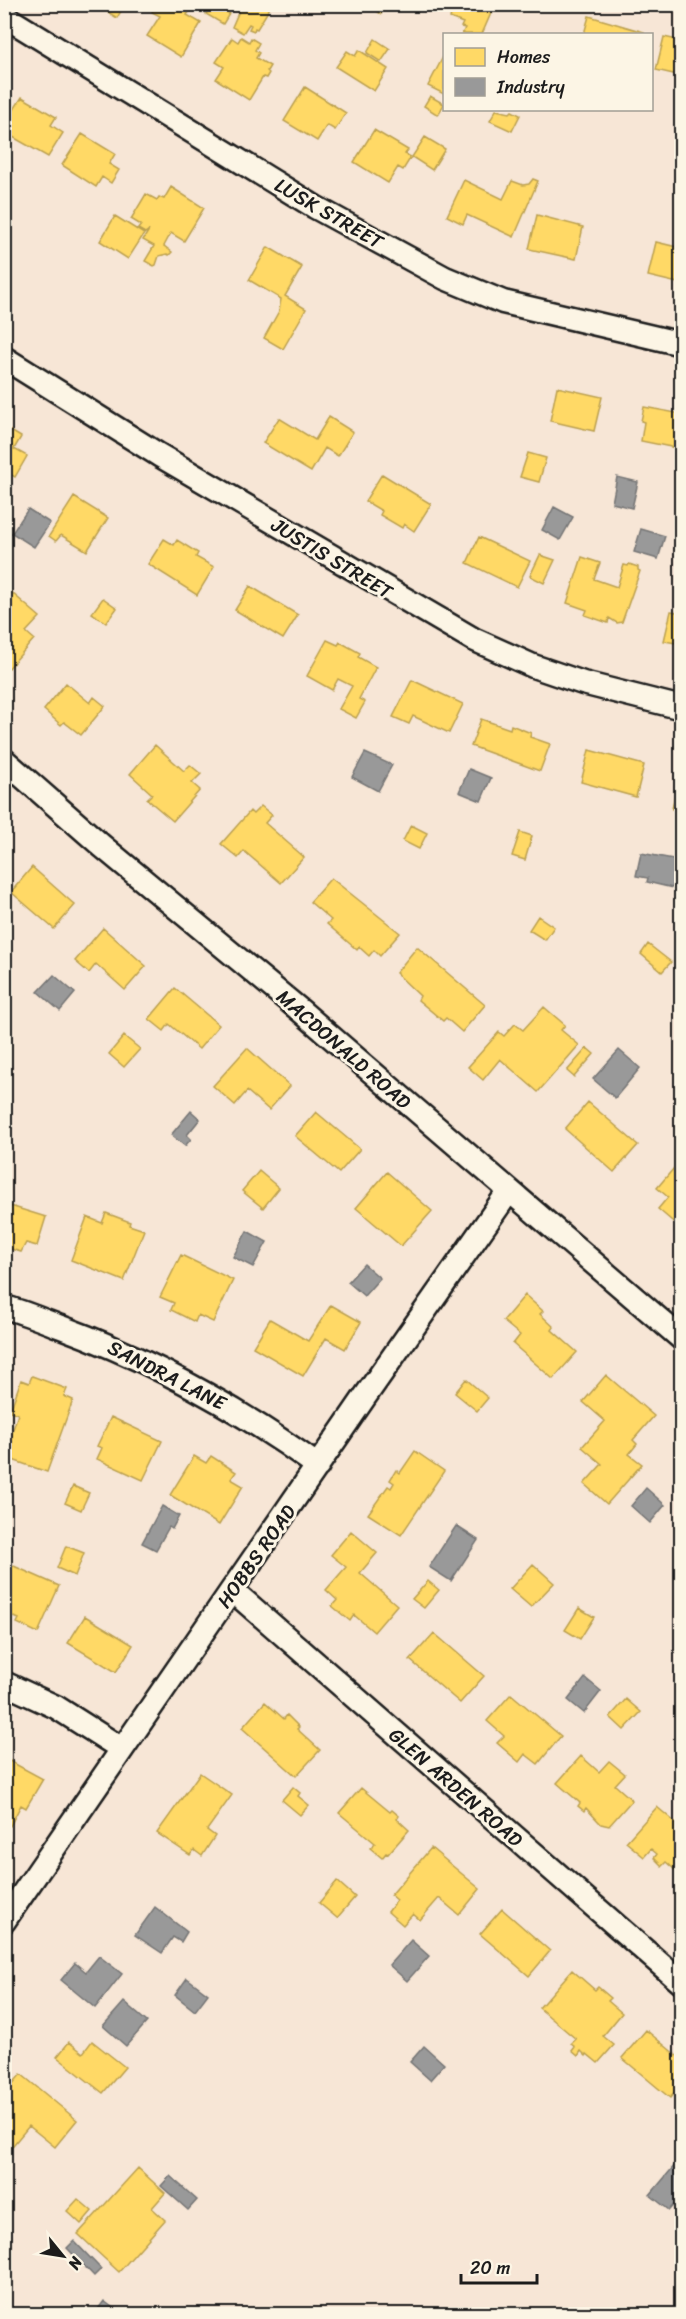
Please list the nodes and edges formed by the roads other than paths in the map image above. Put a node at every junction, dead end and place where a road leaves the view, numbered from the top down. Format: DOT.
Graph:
graph roads {
  1 [pos="10,4"];
  2 [pos="4,15"];
  3 [pos="681,344"];
  4 [pos="4,358"];
  5 [pos="681,708"];
  6 [pos="4,760"];
  7 [pos="509,1191"];
  8 [pos="4,1307"];
  9 [pos="681,1339"];
  10 [pos="318,1466"];
  11 [pos="232,1590"];
  12 [pos="4,1683"];
  13 [pos="122,1749"];
  14 [pos="4,1921"];
  15 [pos="681,1983"];
  1 -- 2 [label="street"];
  2 -- 3 [label="street, LUSK STREET"];
  4 -- 5 [label="street, JUSTIS STREET"];
  6 -- 7 [label="street, MACDONALD ROAD"];
  7 -- 9 [label="street, MACDONALD ROAD"];
  7 -- 10 [label="street, HOBBS ROAD"];
  8 -- 10 [label="street, SANDRA LANE"];
  10 -- 11 [label="street, HOBBS ROAD"];
  11 -- 13 [label="street, HOBBS ROAD"];
  11 -- 15 [label="street, GLEN ARDEN ROAD"];
  12 -- 13 [label="street"];
  13 -- 14 [label="street, HOBBS ROAD"];
}
